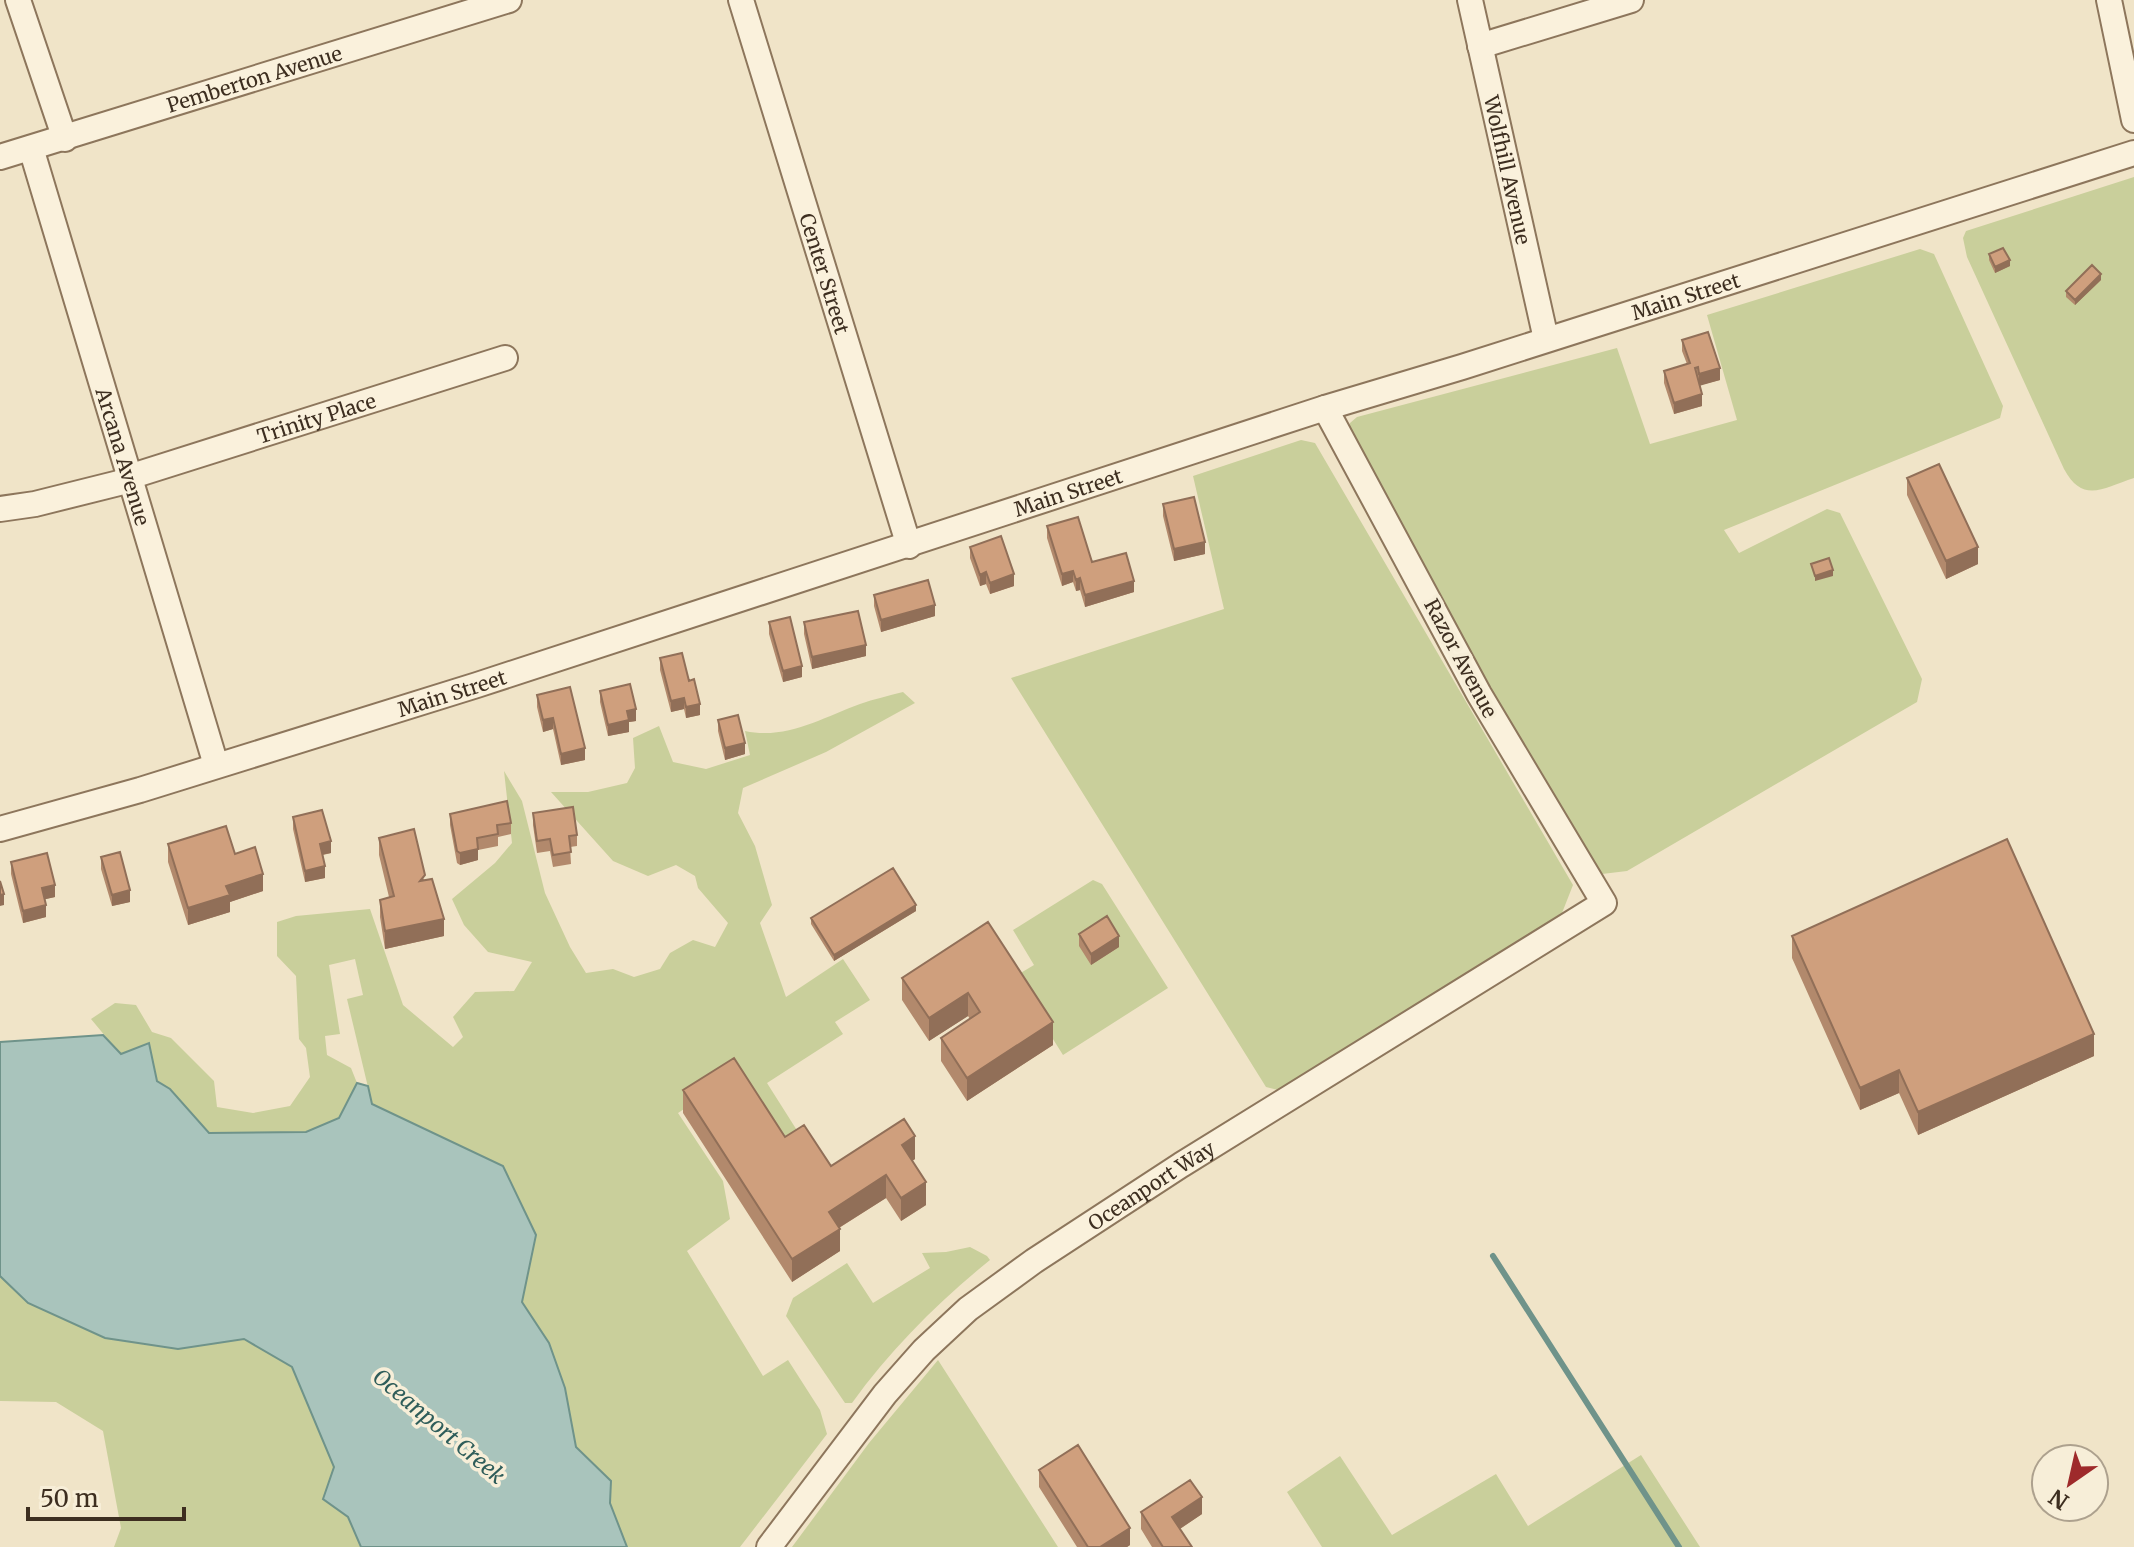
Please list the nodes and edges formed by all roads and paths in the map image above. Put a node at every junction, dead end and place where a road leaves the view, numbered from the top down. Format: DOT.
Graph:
graph roads {
  1 [pos="18,0"];
  2 [pos="509,0"];
  3 [pos="741,0"];
  4 [pos="1470,0"];
  5 [pos="1631,0"];
  6 [pos="2109,0"];
  7 [pos="1480,46"];
  8 [pos="2134,120"];
  9 [pos="65,139"];
  10 [pos="31,148"];
  11 [pos="2134,153"];
  12 [pos="0,157"];
  13 [pos="1546,339"];
  14 [pos="505,358"];
  15 [pos="1325,408"];
  16 [pos="129,477"];
  17 [pos="0,509"];
  18 [pos="909,546"];
  19 [pos="216,765"];
  20 [pos="0,829"];
  21 [pos="1604,903"];
  22 [pos="769,1547"];
  1 -- 9 [label="street"];
  2 -- 9 [label="street, Pemberton Avenue"];
  3 -- 18 [label="street, Center Street"];
  4 -- 7 [label="street, Wolfhill Avenue"];
  5 -- 7 [label="street"];
  6 -- 8 [label="street"];
  7 -- 13 [label="street, Wolfhill Avenue"];
  9 -- 10 [label="street, Pemberton Avenue"];
  10 -- 12 [label="street, Pemberton Avenue"];
  10 -- 16 [label="street, Arcana Avenue"];
  11 -- 13 [label="street, Main Street"];
  13 -- 15 [label="street, Main Street"];
  14 -- 16 [label="street, Trinity Place"];
  15 -- 18 [label="street, Main Street"];
  15 -- 21 [label="street, Razor Avenue"];
  16 -- 17 [label="street, Trinity Place"];
  16 -- 19 [label="street, Arcana Avenue"];
  18 -- 19 [label="street, Main Street"];
  19 -- 20 [label="street, Main Street"];
  21 -- 22 [label="street, Oceanport Way"];
}
